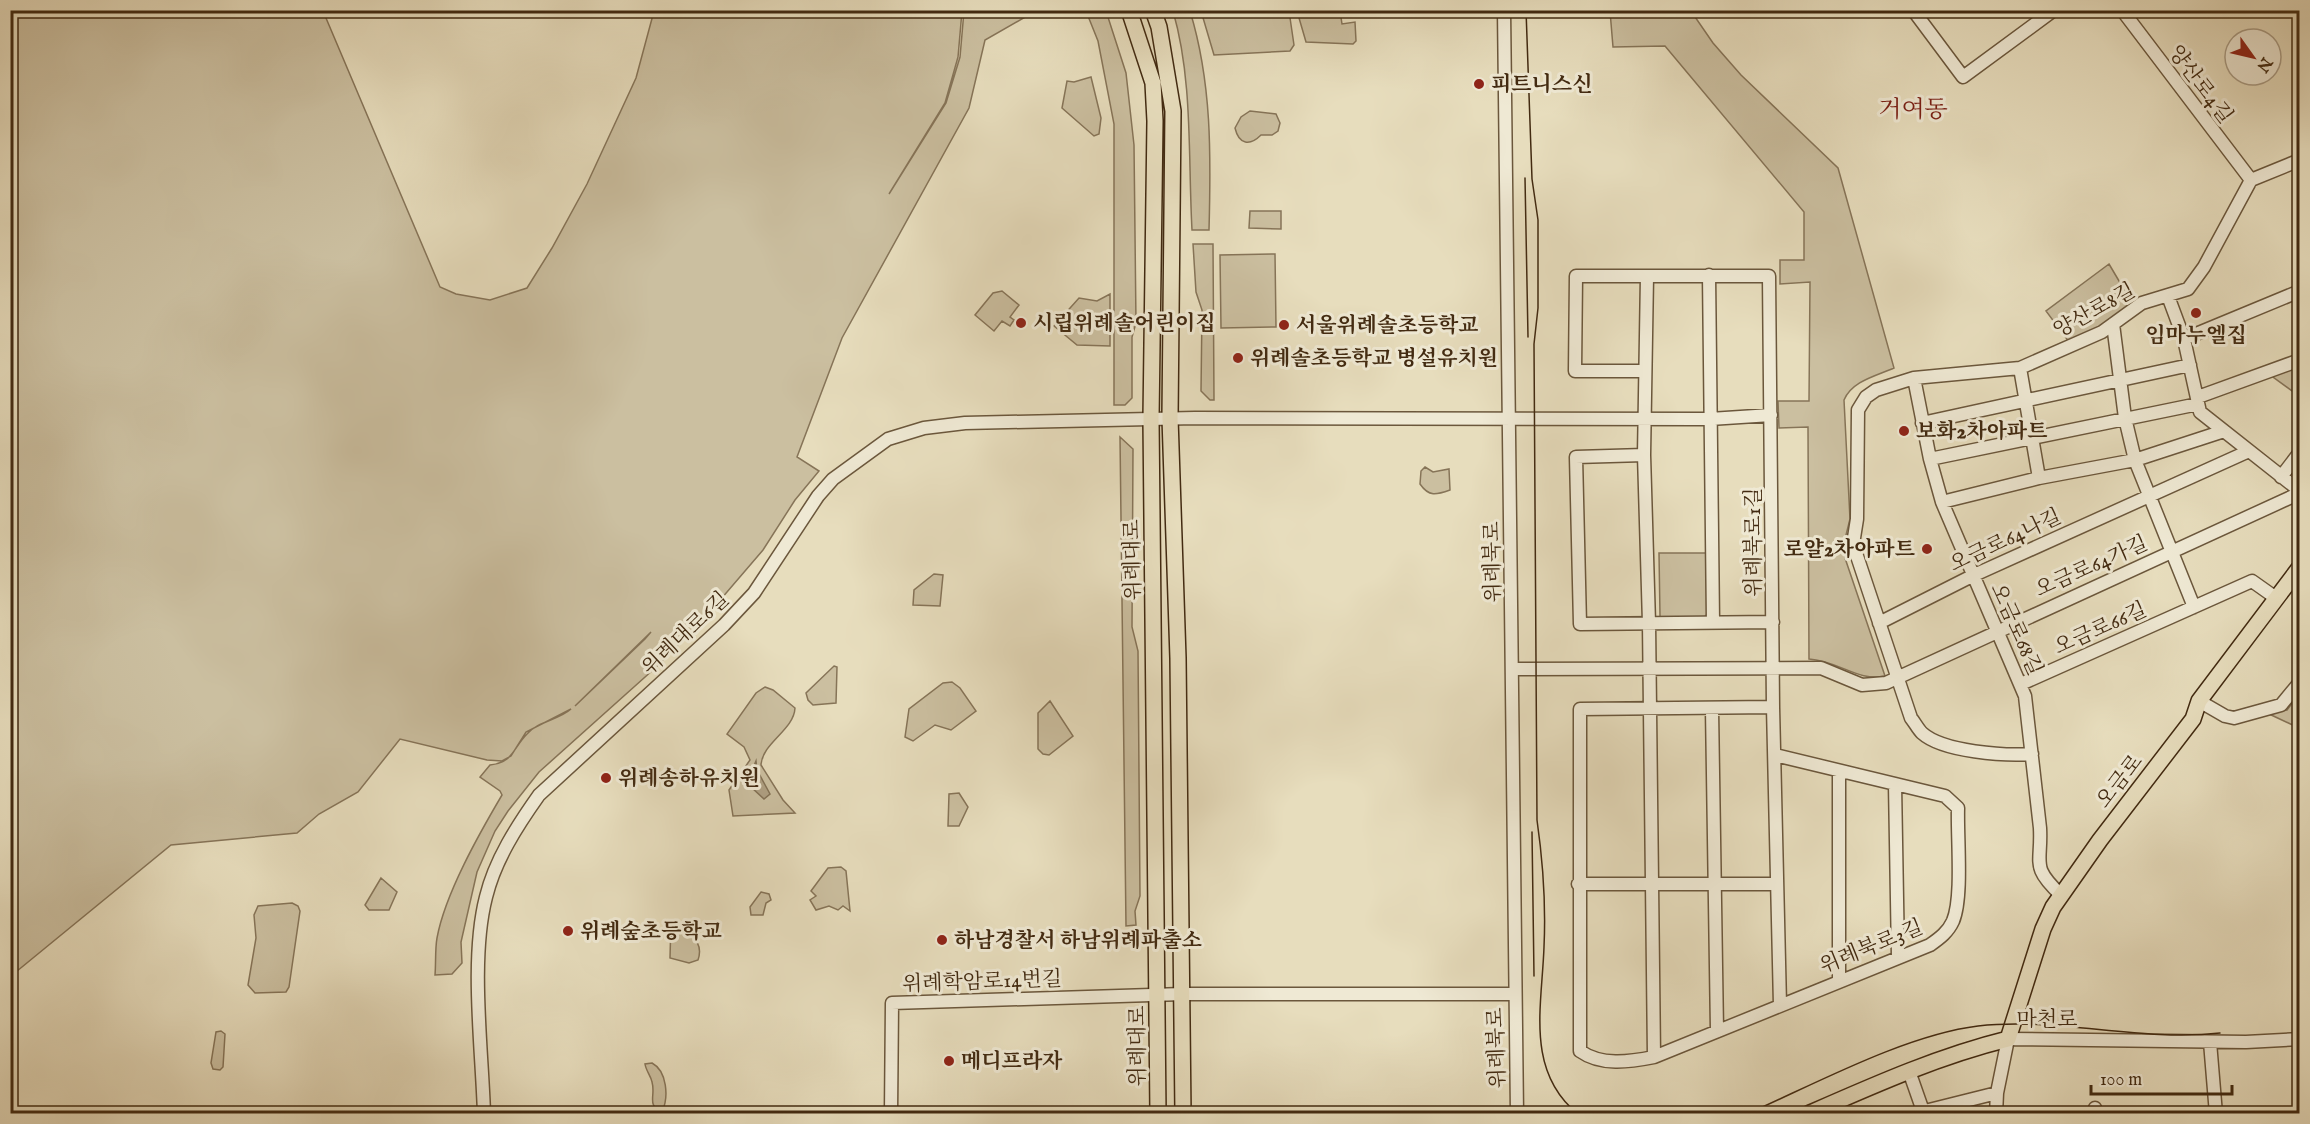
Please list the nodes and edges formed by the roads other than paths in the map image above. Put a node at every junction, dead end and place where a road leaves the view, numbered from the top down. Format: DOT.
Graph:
graph roads {
  1 [pos="1130,10"];
  2 [pos="1154,10"];
  3 [pos="1504,10"];
  4 [pos="1913,10"];
  5 [pos="2054,10"];
  6 [pos="2122,10"];
  7 [pos="2300,160"];
  8 [pos="2251,180"];
  9 [pos="1709,275"];
  10 [pos="1647,276"];
  11 [pos="2300,291"];
  12 [pos="2168,297"];
  13 [pos="2112,324"];
  14 [pos="2184,339"];
  15 [pos="2300,360"];
  16 [pos="2190,365"];
  17 [pos="2020,368"];
  18 [pos="1645,371"];
  19 [pos="1914,378"];
  20 [pos="2120,380"];
  21 [pos="2025,400"];
  22 [pos="2198,400"];
  23 [pos="1771,415"];
  24 [pos="1170,418"];
  25 [pos="1509,418"];
  26 [pos="2125,418"];
  27 [pos="1151,419"];
  28 [pos="1645,419"];
  29 [pos="1710,419"];
  30 [pos="1922,423"];
  31 [pos="2224,431"];
  32 [pos="2030,437"];
  33 [pos="2249,451"];
  34 [pos="2300,452"];
  35 [pos="1644,455"];
  36 [pos="1930,459"];
  37 [pos="2135,460"];
  38 [pos="2281,477"];
  39 [pos="2039,478"];
  40 [pos="2300,492"];
  41 [pos="2149,495"];
  42 [pos="1942,502"];
  43 [pos="2171,551"];
  44 [pos="2300,567"];
  45 [pos="1972,576"];
  46 [pos="2276,598"];
  47 [pos="2194,607"];
  48 [pos="1713,622"];
  49 [pos="1773,622"];
  50 [pos="1649,623"];
  51 [pos="1879,623"];
  52 [pos="1997,630"];
  53 [pos="1650,667"];
  54 [pos="1773,668"];
  55 [pos="1512,669"];
  56 [pos="1898,678"];
  57 [pos="2300,682"];
  58 [pos="2021,684"];
  59 [pos="2199,701"];
  60 [pos="1773,707"];
  61 [pos="1648,708"];
  62 [pos="1712,709"];
  63 [pos="2032,754"];
  64 [pos="1775,755"];
  65 [pos="1839,771"];
  66 [pos="1895,784"];
  67 [pos="1651,882"];
  68 [pos="1714,883"];
  69 [pos="1578,884"];
  70 [pos="1776,884"];
  71 [pos="2061,895"];
  72 [pos="1898,957"];
  73 [pos="1839,980"];
  74 [pos="1183,994"];
  75 [pos="1514,994"];
  76 [pos="1158,996"];
  77 [pos="1780,1005"];
  78 [pos="1717,1031"];
  79 [pos="2300,1039"];
  80 [pos="2008,1040"];
  81 [pos="2210,1042"];
  82 [pos="1654,1057"];
  83 [pos="1909,1071"];
  84 [pos="1997,1093"];
  85 [pos="1918,1112"];
  86 [pos="484,1113"];
  87 [pos="891,1113"];
  88 [pos="1158,1113"];
  89 [pos="1183,1113"];
  90 [pos="1517,1113"];
  91 [pos="1808,1113"];
  92 [pos="1996,1113"];
  93 [pos="2216,1113"];
  1 -- 27 [label="main road, 위례대로"];
  2 -- 24 [label="main road, 위례대로"];
  3 -- 25 [label="street, 위례북로"];
  4 -- 5 [label="street"];
  6 -- 8 [label="street, 양산로4길"];
  7 -- 8 [label="street"];
  8 -- 12 [label="street, 양산로8길"];
  9 -- 10 [label="street, 위례북로1길"];
  9 -- 23 [label="street, 위례북로1길"];
  9 -- 29 [label="street, 위례북로1길"];
  10 -- 18 [label="street"];
  10 -- 18 [label="street, 위례북로1길"];
  11 -- 14 [label="street"];
  12 -- 13 [label="street, 양산로8길"];
  12 -- 14 [label="street"];
  13 -- 17 [label="street, 양산로8길"];
  13 -- 20 [label="street"];
  14 -- 16 [label="street"];
  15 -- 22 [label="street"];
  16 -- 20 [label="street"];
  16 -- 22 [label="street"];
  17 -- 19 [label="street, 양산로8길"];
  17 -- 21 [label="street"];
  18 -- 28 [label="street"];
  19 -- 30 [label="street, 오금로68길"];
  19 -- 51 [label="street, 양산로8길"];
  20 -- 21 [label="street"];
  20 -- 26 [label="street"];
  21 -- 30 [label="street"];
  21 -- 32 [label="street"];
  22 -- 26 [label="street"];
  22 -- 31 [label="street"];
  23 -- 29 [label="street"];
  23 -- 49 [label="street, 위례북로1길"];
  24 -- 25 [label="street, 위례대로6길"];
  24 -- 27 [label="street, 위례대로6길"];
  24 -- 74 [label="main road, 위례대로"];
  25 -- 28 [label="street"];
  25 -- 55 [label="street, 위례북로"];
  26 -- 32 [label="street"];
  26 -- 37 [label="street"];
  27 -- 76 [label="main road, 위례대로"];
  27 -- 86 [label="street, 위례대로6길"];
  28 -- 29 [label="street"];
  28 -- 35 [label="street"];
  29 -- 48 [label="street, 위례북로1길"];
  30 -- 36 [label="street, 오금로68길"];
  31 -- 33 [label="street"];
  31 -- 37 [label="street"];
  32 -- 36 [label="street"];
  32 -- 39 [label="street"];
  33 -- 38 [label="street"];
  33 -- 41 [label="street, 오금로64나길"];
  34 -- 38 [label="street"];
  35 -- 50 [label="street"];
  35 -- 50 [label="street"];
  36 -- 42 [label="street, 오금로68길"];
  37 -- 39 [label="street"];
  37 -- 41 [label="street"];
  38 -- 40 [label="street"];
  39 -- 42 [label="street"];
  40 -- 43 [label="street, 오금로64가길"];
  41 -- 43 [label="street, 오금로64가길"];
  41 -- 45 [label="street, 오금로64나길"];
  42 -- 45 [label="street, 오금로68길"];
  43 -- 47 [label="street"];
  43 -- 52 [label="street, 오금로64가길"];
  44 -- 46 [label="main road, 오금로"];
  45 -- 51 [label="street, 오금로64나길"];
  45 -- 52 [label="street, 오금로68길"];
  46 -- 47 [label="street, 오금로66길"];
  46 -- 59 [label="main road, 오금로"];
  47 -- 58 [label="street, 오금로66길"];
  48 -- 49 [label="street"];
  48 -- 50 [label="street"];
  49 -- 54 [label="street, 위례북로1길"];
  50 -- 53 [label="street"];
  51 -- 56 [label="street, 양산로8길"];
  52 -- 56 [label="street, 오금로64가길"];
  52 -- 58 [label="street, 오금로68길"];
  53 -- 54 [label="street"];
  53 -- 55 [label="street"];
  53 -- 61 [label="street"];
  54 -- 56 [label="street, 오금로64가길"];
  54 -- 60 [label="street"];
  55 -- 75 [label="street, 위례북로"];
  56 -- 63 [label="street, 양산로8길"];
  57 -- 59 [label="street"];
  58 -- 63 [label="street, 오금로68길"];
  59 -- 71 [label="main road, 오금로"];
  60 -- 62 [label="street"];
  60 -- 64 [label="street"];
  61 -- 62 [label="street"];
  61 -- 67 [label="street"];
  61 -- 69 [label="street, 위례북로3길"];
  62 -- 68 [label="street"];
  63 -- 71 [label="street, 오금로68길"];
  64 -- 65 [label="street, 위례북로3길"];
  64 -- 70 [label="street"];
  65 -- 66 [label="street, 위례북로3길"];
  65 -- 73 [label="street"];
  66 -- 72 [label="street"];
  66 -- 72 [label="street, 위례북로3길"];
  67 -- 68 [label="street"];
  67 -- 69 [label="street"];
  67 -- 82 [label="street"];
  68 -- 70 [label="street"];
  68 -- 78 [label="street"];
  69 -- 82 [label="street, 위례북로3길"];
  70 -- 77 [label="street"];
  71 -- 80 [label="main road, 오금로"];
  72 -- 73 [label="street, 위례북로3길"];
  73 -- 77 [label="street, 위례북로3길"];
  74 -- 75 [label="street, 위례학암로14번길"];
  74 -- 76 [label="street, 위례학암로14번길"];
  74 -- 89 [label="main road, 위례대로"];
  75 -- 90 [label="street, 위례북로"];
  76 -- 87 [label="street, 위례학암로14번길"];
  76 -- 88 [label="main road, 위례대로"];
  77 -- 78 [label="street, 위례북로3길"];
  78 -- 82 [label="street, 위례북로3길"];
  79 -- 81 [label="street, 마천로"];
  80 -- 81 [label="street, 마천로"];
  80 -- 83 [label="main road, 마천로"];
  80 -- 84 [label="street"];
  81 -- 93 [label="street"];
  83 -- 85 [label="street"];
  83 -- 91 [label="main road, 마천로"];
  84 -- 85 [label="street"];
  84 -- 92 [label="street"];
}
